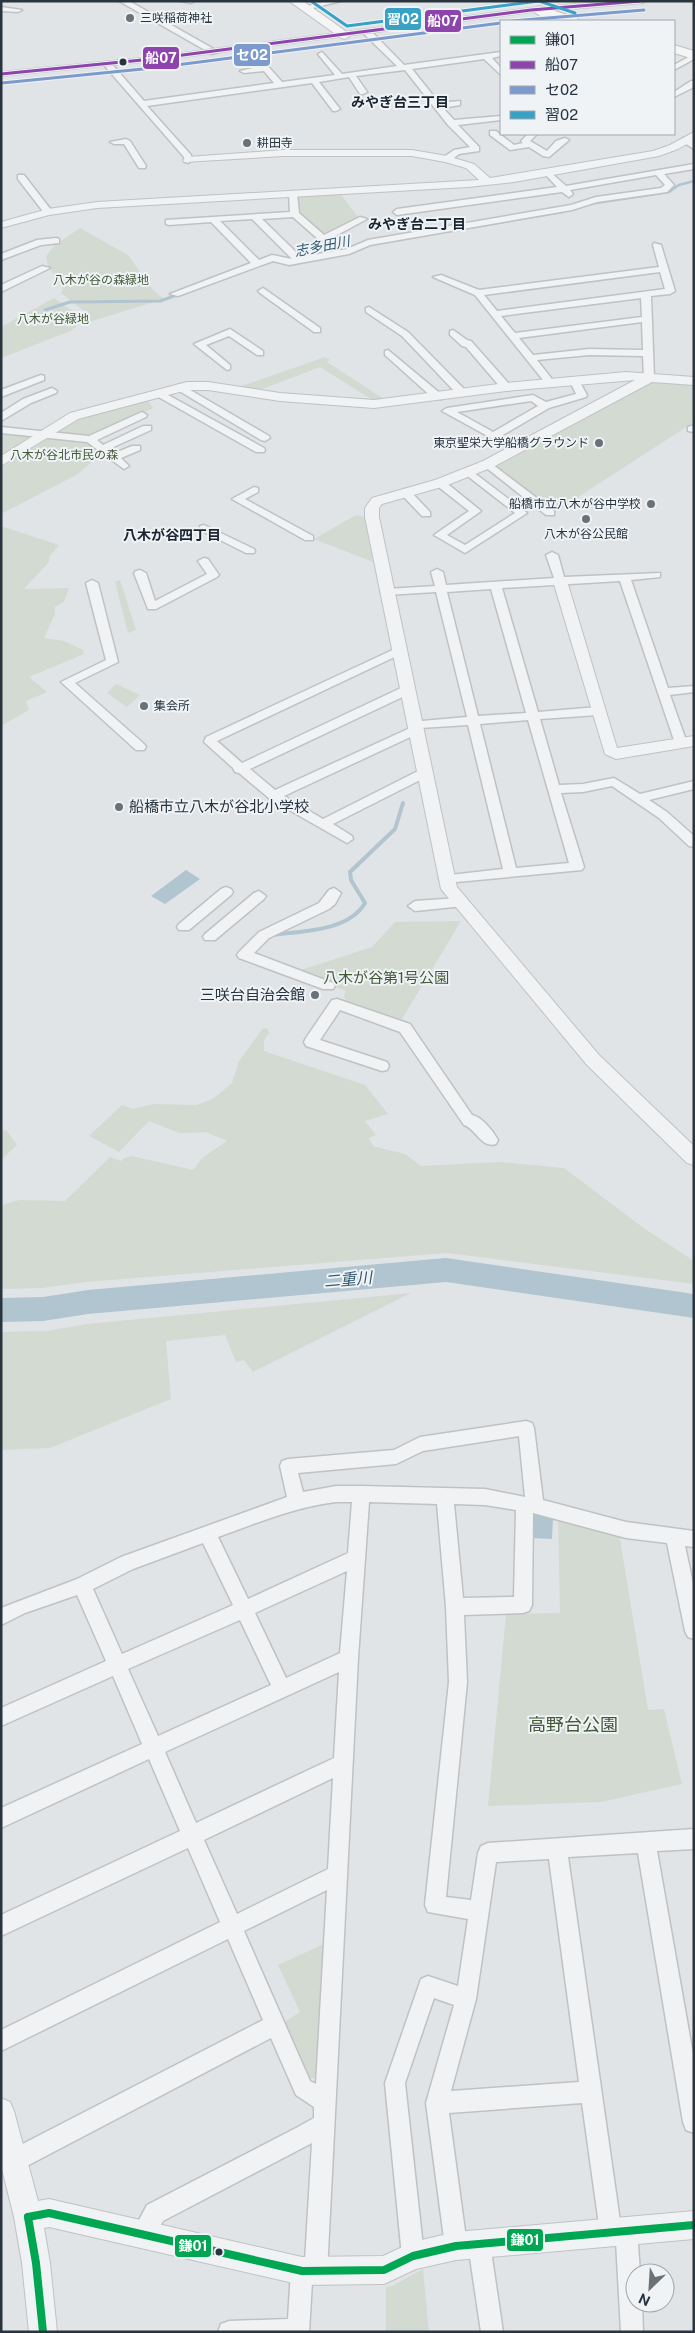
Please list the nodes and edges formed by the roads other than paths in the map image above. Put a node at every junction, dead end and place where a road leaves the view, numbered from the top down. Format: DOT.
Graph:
graph roads {
  1 [pos="123,1"];
  2 [pos="184,1"];
  3 [pos="191,1"];
  4 [pos="337,1"];
  5 [pos="643,1"];
  6 [pos="601,3"];
  7 [pos="300,5"];
  8 [pos="1,9"];
  9 [pos="18,10"];
  10 [pos="539,10"];
  11 [pos="569,20"];
  12 [pos="368,32"];
  13 [pos="345,35"];
  14 [pos="249,47"];
  15 [pos="675,50"];
  16 [pos="215,52"];
  17 [pos="322,54"];
  18 [pos="500,54"];
  19 [pos="694,55"];
  20 [pos="486,56"];
  21 [pos="107,64"];
  22 [pos="404,67"];
  23 [pos="675,67"];
  24 [pos="266,68"];
  25 [pos="244,71"];
  26 [pos="500,72"];
  27 [pos="1,74"];
  28 [pos="351,75"];
  29 [pos="340,76"];
  30 [pos="314,80"];
  31 [pos="694,83"];
  32 [pos="279,84"];
  33 [pos="363,92"];
  34 [pos="675,94"];
  35 [pos="457,103"];
  36 [pos="141,104"];
  37 [pos="437,106"];
  38 [pos="336,109"];
  39 [pos="500,118"];
  40 [pos="451,124"];
  41 [pos="493,133"];
  42 [pos="532,135"];
  43 [pos="565,140"];
  44 [pos="691,141"];
  45 [pos="114,142"];
  46 [pos="530,144"];
  47 [pos="447,159"];
  48 [pos="188,160"];
  49 [pos="142,166"];
  50 [pos="694,166"];
  51 [pos="657,172"];
  52 [pos="548,173"];
  53 [pos="21,177"];
  54 [pos="488,182"];
  55 [pos="564,189"];
  56 [pos="293,194"];
  57 [pos="579,204"];
  58 [pos="48,212"];
  59 [pos="397,212"];
  60 [pos="295,214"];
  61 [pos="255,217"];
  62 [pos="213,219"];
  63 [pos="363,219"];
  64 [pos="169,222"];
  65 [pos="1,225"];
  66 [pos="56,241"];
  67 [pos="657,245"];
  68 [pos="1,256"];
  69 [pos="299,260"];
  70 [pos="256,262"];
  71 [pos="45,268"];
  72 [pos="664,269"];
  73 [pos="438,277"];
  74 [pos="1,289"];
  75 [pos="263,291"];
  76 [pos="478,293"];
  77 [pos="175,294"];
  78 [pos="646,295"];
  79 [pos="369,310"];
  80 [pos="495,314"];
  81 [pos="647,319"];
  82 [pos="317,330"];
  83 [pos="453,332"];
  84 [pos="513,336"];
  85 [pos="260,353"];
  86 [pos="388,353"];
  87 [pos="648,353"];
  88 [pos="530,358"];
  89 [pos="227,367"];
  90 [pos="41,378"];
  91 [pos="649,378"];
  92 [pos="575,381"];
  93 [pos="694,381"];
  94 [pos="550,383"];
  95 [pos="180,387"];
  96 [pos="506,387"];
  97 [pos="52,391"];
  98 [pos="159,393"];
  99 [pos="462,393"];
  100 [pos="1,394"];
  101 [pos="438,397"];
  102 [pos="545,406"];
  103 [pos="142,415"];
  104 [pos="1,418"];
  105 [pos="147,428"];
  106 [pos="1,430"];
  107 [pos="44,435"];
  108 [pos="493,436"];
  109 [pos="265,438"];
  110 [pos="90,440"];
  111 [pos="136,448"];
  112 [pos="517,448"];
  113 [pos="102,449"];
  114 [pos="260,450"];
  115 [pos="113,458"];
  116 [pos="1,462"];
  117 [pos="488,464"];
  118 [pos="124,466"];
  119 [pos="469,472"];
  120 [pos="440,483"];
  121 [pos="254,490"];
  122 [pos="405,492"];
  123 [pos="550,513"];
  124 [pos="426,514"];
  125 [pos="204,528"];
  126 [pos="309,538"];
  127 [pos="250,551"];
  128 [pos="552,554"];
  129 [pos="204,560"];
  130 [pos="438,572"];
  131 [pos="140,573"];
  132 [pos="656,575"];
  133 [pos="624,577"];
  134 [pos="560,581"];
  135 [pos="92,583"];
  136 [pos="496,585"];
  137 [pos="441,588"];
  138 [pos="387,592"];
  139 [pos="399,651"];
  140 [pos="691,689"];
  141 [pos="407,690"];
  142 [pos="664,692"];
  143 [pos="598,711"];
  144 [pos="533,716"];
  145 [pos="474,720"];
  146 [pos="415,728"];
  147 [pos="688,742"];
  148 [pos="140,747"];
  149 [pos="240,769"];
  150 [pos="424,773"];
  151 [pos="694,785"];
  152 [pos="553,789"];
  153 [pos="274,796"];
  154 [pos="640,798"];
  155 [pos="323,824"];
  156 [pos="347,838"];
  157 [pos="692,840"];
  158 [pos="511,874"];
  159 [pos="446,879"];
  160 [pos="226,892"];
  161 [pos="334,893"];
  162 [pos="259,896"];
  163 [pos="459,902"];
  164 [pos="415,906"];
  165 [pos="184,927"];
  166 [pos="210,937"];
  167 [pos="328,986"];
  168 [pos="382,1066"];
  169 [pos="492,1140"];
  170 [pos="694,1158"];
  171 [pos="360,1494"];
  172 [pos="445,1497"];
  173 [pos="297,1502"];
  174 [pos="530,1506"];
  175 [pos="208,1534"];
  176 [pos="674,1537"];
  177 [pos="694,1540"];
  178 [pos="356,1558"];
  179 [pos="82,1585"];
  180 [pos="455,1607"];
  181 [pos="245,1611"];
  182 [pos="1,1617"];
  183 [pos="694,1631"];
  184 [pos="349,1658"];
  185 [pos="117,1664"];
  186 [pos="282,1690"];
  187 [pos="1,1717"];
  188 [pos="154,1749"];
  189 [pos="343,1764"];
  190 [pos="1,1818"];
  191 [pos="192,1836"];
  192 [pos="694,1839"];
  193 [pos="646,1842"];
  194 [pos="557,1848"];
  195 [pos="338,1874"];
  196 [pos="480,1911"];
  197 [pos="1,1926"];
  198 [pos="233,1928"];
  199 [pos="466,1999"];
  200 [pos="275,2025"];
  201 [pos="1,2041"];
  202 [pos="590,2092"];
  203 [pos="324,2101"];
  204 [pos="437,2103"];
  205 [pos="1,2111"];
  206 [pos="694,2122"];
  207 [pos="323,2124"];
  208 [pos="15,2160"];
  209 [pos="28,2217"];
  210 [pos="694,2225"];
  211 [pos="619,2231"];
  212 [pos="142,2235"];
  213 [pos="468,2245"];
  214 [pos="413,2256"];
  215 [pos="309,2271"];
  216 [pos="298,2331"];
  217 [pos="43,2332"];
  218 [pos="229,2332"];
  219 [pos="492,2332"];
  220 [pos="632,2332"];
  1 -- 16 [label="street"];
  2 -- 3 [label="street"];
  4 -- 7 [label="street"];
  5 -- 6 [label="main road"];
  6 -- 10 [label="main road"];
  7 -- 13 [label="main road"];
  8 -- 9 [label="street"];
  10 -- 11 [label="main road"];
  10 -- 12 [label="main road"];
  12 -- 13 [label="main road"];
  12 -- 22 [label="street"];
  13 -- 14 [label="main road"];
  14 -- 16 [label="main road"];
  14 -- 24 [label="street"];
  15 -- 19 [label="main road"];
  16 -- 21 [label="main road"];
  17 -- 29 [label="street"];
  18 -- 20 [label="street"];
  19 -- 23 [label="street"];
  20 -- 22 [label="street"];
  20 -- 26 [label="street"];
  21 -- 27 [label="main road"];
  21 -- 36 [label="street"];
  22 -- 28 [label="street"];
  22 -- 37 [label="street"];
  24 -- 25 [label="street"];
  24 -- 32 [label="street"];
  28 -- 29 [label="street"];
  28 -- 33 [label="street"];
  29 -- 30 [label="street"];
  30 -- 32 [label="street"];
  30 -- 38 [label="street"];
  31 -- 34 [label="street"];
  32 -- 36 [label="street"];
  35 -- 37 [label="street"];
  36 -- 48 [label="street"];
  37 -- 40 [label="street"];
  39 -- 40 [label="street"];
  40 -- 47 [label="street"];
  41 -- 46 [label="street"];
  42 -- 46 [label="street"];
  43 -- 46 [label="street"];
  44 -- 52 [label="street"];
  45 -- 49 [label="street"];
  47 -- 48 [label="street"];
  47 -- 54 [label="street"];
  50 -- 51 [label="street"];
  51 -- 55 [label="street"];
  51 -- 57 [label="street"];
  52 -- 54 [label="street"];
  52 -- 55 [label="street"];
  53 -- 58 [label="street"];
  54 -- 56 [label="street"];
  55 -- 57 [label="street"];
  55 -- 59 [label="street"];
  56 -- 58 [label="street"];
  56 -- 60 [label="street"];
  57 -- 69 [label="street"];
  58 -- 65 [label="street"];
  60 -- 61 [label="street"];
  60 -- 63 [label="street"];
  61 -- 62 [label="street"];
  61 -- 69 [label="street"];
  62 -- 64 [label="street"];
  62 -- 70 [label="street"];
  66 -- 68 [label="street"];
  67 -- 72 [label="street"];
  69 -- 70 [label="street"];
  70 -- 77 [label="street"];
  71 -- 74 [label="street"];
  72 -- 76 [label="street"];
  72 -- 78 [label="street"];
  73 -- 76 [label="street"];
  75 -- 82 [label="street"];
  76 -- 80 [label="street"];
  78 -- 80 [label="street"];
  78 -- 81 [label="street"];
  79 -- 99 [label="street"];
  80 -- 84 [label="street"];
  81 -- 84 [label="street"];
  81 -- 87 [label="street"];
  83 -- 96 [label="street"];
  84 -- 88 [label="street"];
  85 -- 89 [label="street"];
  86 -- 101 [label="street"];
  87 -- 88 [label="street"];
  87 -- 91 [label="street"];
  88 -- 94 [label="street"];
  90 -- 100 [label="street"];
  91 -- 92 [label="street"];
  91 -- 93 [label="street"];
  91 -- 112 [label="street"];
  92 -- 94 [label="street"];
  92 -- 102 [label="street"];
  94 -- 96 [label="street"];
  95 -- 98 [label="street"];
  95 -- 101 [label="street"];
  95 -- 109 [label="street"];
  96 -- 99 [label="street"];
  97 -- 104 [label="street"];
  98 -- 107 [label="street"];
  98 -- 114 [label="street"];
  99 -- 101 [label="street"];
  102 -- 108 [label="street"];
  102 -- 108 [label="street"];
  103 -- 110 [label="street"];
  105 -- 113 [label="street"];
  106 -- 107 [label="street"];
  107 -- 110 [label="street"];
  107 -- 116 [label="street"];
  108 -- 112 [label="street"];
  110 -- 113 [label="street"];
  111 -- 115 [label="street"];
  112 -- 117 [label="street"];
  113 -- 115 [label="street"];
  115 -- 118 [label="street"];
  117 -- 119 [label="street"];
  117 -- 123 [label="street"];
  119 -- 120 [label="street"];
  119 -- 120 [label="street"];
  120 -- 122 [label="street"];
  121 -- 126 [label="street"];
  122 -- 124 [label="street"];
  122 -- 138 [label="street"];
  125 -- 127 [label="street"];
  128 -- 134 [label="street"];
  129 -- 131 [label="street"];
  130 -- 137 [label="street"];
  132 -- 133 [label="street"];
  133 -- 134 [label="street"];
  133 -- 142 [label="street"];
  134 -- 136 [label="street"];
  134 -- 143 [label="street"];
  135 -- 148 [label="street"];
  136 -- 137 [label="street"];
  136 -- 144 [label="street"];
  137 -- 138 [label="street"];
  137 -- 145 [label="street"];
  138 -- 139 [label="street"];
  139 -- 141 [label="street"];
  139 -- 149 [label="street"];
  140 -- 142 [label="street"];
  141 -- 146 [label="street"];
  141 -- 149 [label="street"];
  142 -- 147 [label="street"];
  143 -- 144 [label="street"];
  143 -- 147 [label="street"];
  144 -- 145 [label="street"];
  144 -- 152 [label="street"];
  145 -- 146 [label="street"];
  145 -- 158 [label="street"];
  146 -- 150 [label="street"];
  146 -- 153 [label="street"];
  149 -- 153 [label="street"];
  150 -- 155 [label="street"];
  150 -- 159 [label="street"];
  151 -- 154 [label="street"];
  152 -- 154 [label="street"];
  152 -- 158 [label="street"];
  153 -- 155 [label="street"];
  154 -- 157 [label="street"];
  155 -- 156 [label="street"];
  158 -- 159 [label="street"];
  159 -- 163 [label="street"];
  160 -- 165 [label="street"];
  161 -- 167 [label="street"];
  162 -- 166 [label="street"];
  163 -- 164 [label="street"];
  163 -- 170 [label="street"];
  168 -- 169 [label="street"];
  171 -- 172 [label="street"];
  171 -- 173 [label="street"];
  171 -- 178 [label="street"];
  172 -- 174 [label="street"];
  172 -- 180 [label="street"];
  173 -- 174 [label="street"];
  173 -- 175 [label="street"];
  174 -- 176 [label="street"];
  174 -- 180 [label="street"];
  175 -- 179 [label="street"];
  175 -- 181 [label="street"];
  176 -- 177 [label="street"];
  176 -- 183 [label="street"];
  178 -- 181 [label="street"];
  178 -- 184 [label="street"];
  179 -- 182 [label="street"];
  179 -- 185 [label="street"];
  180 -- 196 [label="street"];
  181 -- 185 [label="street"];
  181 -- 186 [label="street"];
  184 -- 186 [label="street"];
  184 -- 189 [label="street"];
  185 -- 187 [label="street"];
  185 -- 188 [label="street"];
  186 -- 188 [label="street"];
  188 -- 190 [label="street"];
  188 -- 191 [label="street"];
  189 -- 191 [label="street"];
  189 -- 195 [label="street"];
  191 -- 197 [label="street"];
  191 -- 198 [label="street"];
  192 -- 193 [label="street"];
  193 -- 194 [label="street"];
  193 -- 206 [label="street"];
  194 -- 196 [label="street"];
  194 -- 202 [label="street"];
  195 -- 198 [label="street"];
  195 -- 203 [label="street"];
  196 -- 199 [label="street"];
  198 -- 200 [label="street"];
  198 -- 201 [label="street"];
  199 -- 204 [label="street"];
  199 -- 214 [label="street"];
  200 -- 203 [label="street"];
  200 -- 208 [label="street"];
  202 -- 204 [label="street"];
  202 -- 211 [label="street"];
  203 -- 207 [label="street"];
  204 -- 213 [label="street"];
  205 -- 208 [label="street"];
  207 -- 212 [label="street"];
  207 -- 215 [label="street"];
  208 -- 209 [label="street"];
  209 -- 212 [label="street"];
  209 -- 217 [label="street"];
  210 -- 211 [label="street"];
  211 -- 213 [label="street"];
  211 -- 220 [label="street"];
  212 -- 215 [label="street"];
  213 -- 214 [label="street"];
  213 -- 219 [label="street"];
  214 -- 215 [label="street"];
  215 -- 216 [label="street"];
  216 -- 218 [label="street"];
}
